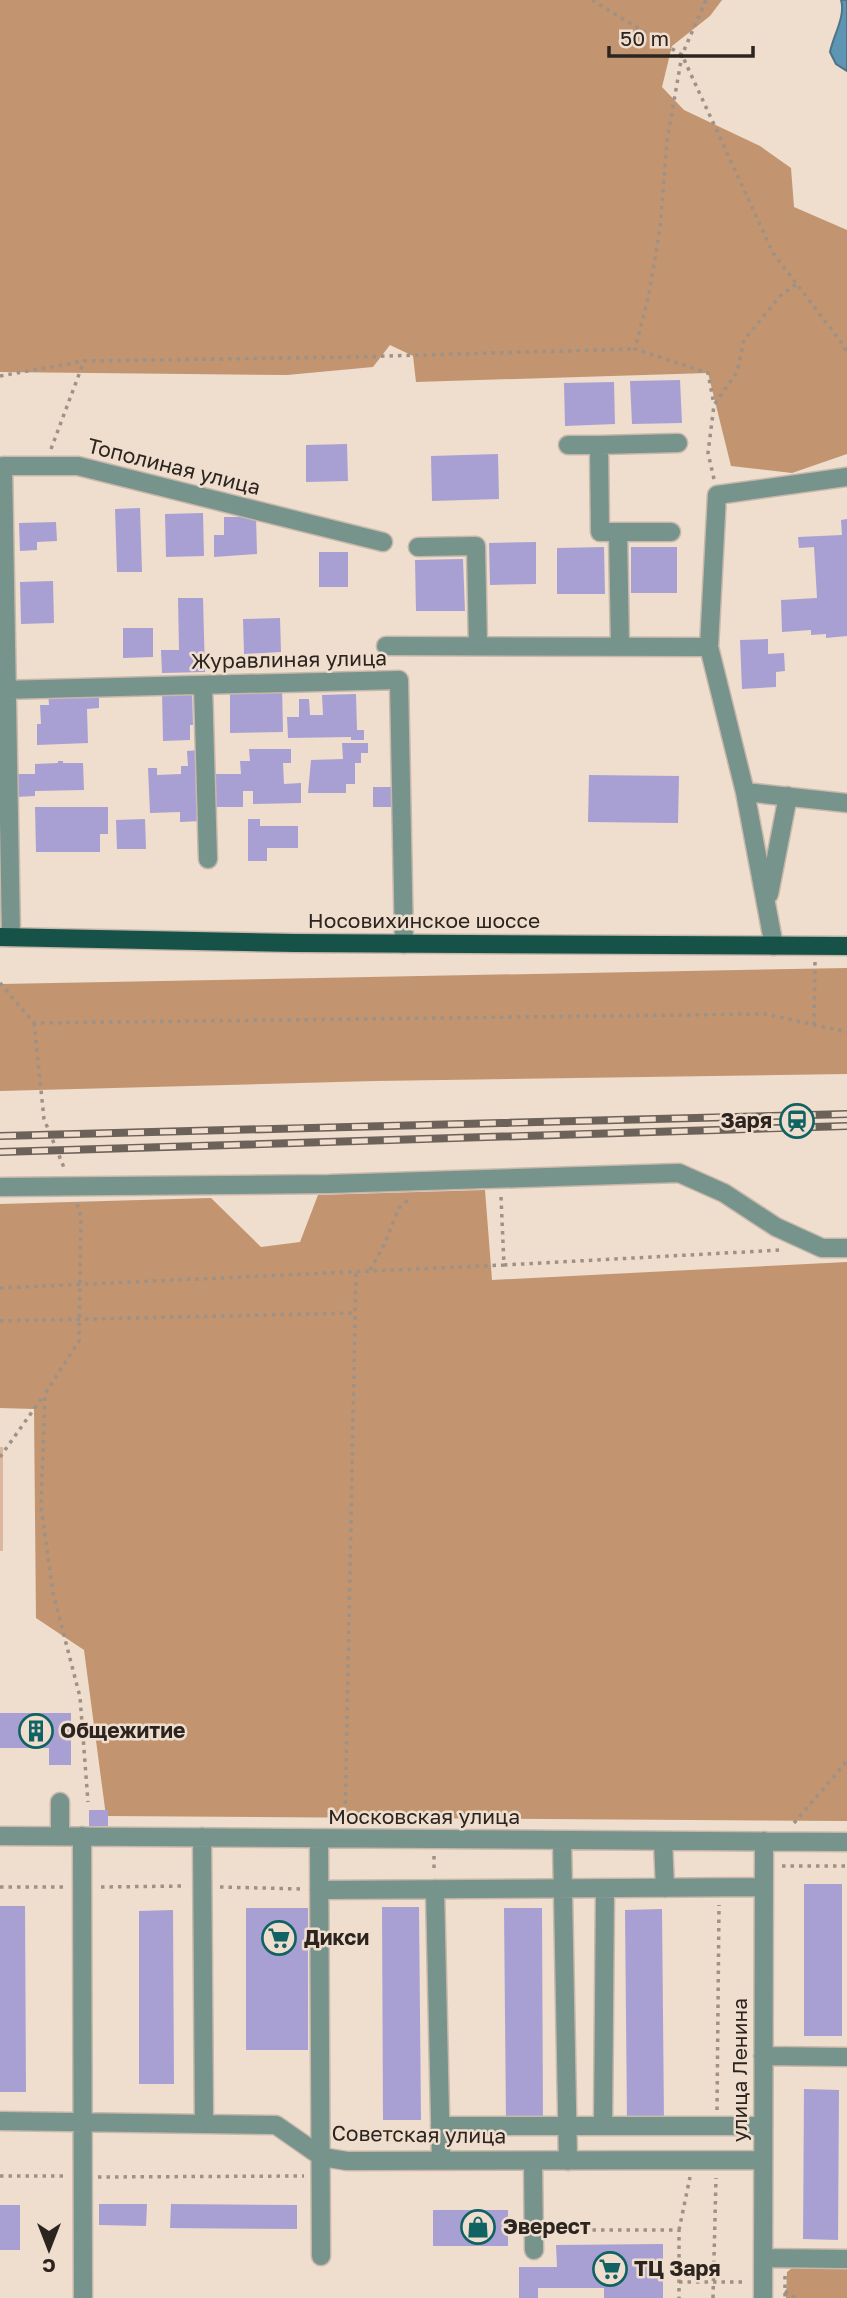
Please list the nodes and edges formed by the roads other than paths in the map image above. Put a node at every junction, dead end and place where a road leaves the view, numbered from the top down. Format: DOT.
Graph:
graph roads {
  1 [pos="678,443"];
  2 [pos="568,445"];
  3 [pos="599,445"];
  4 [pos="847,477"];
  5 [pos="618,532"];
  6 [pos="671,532"];
  7 [pos="383,542"];
  8 [pos="418,547"];
  9 [pos="2,561"];
  10 [pos="620,645"];
  11 [pos="386,646"];
  12 [pos="478,646"];
  13 [pos="709,647"];
  14 [pos="204,685"];
  15 [pos="3,690"];
  16 [pos="745,792"];
  17 [pos="788,796"];
  18 [pos="847,803"];
  19 [pos="208,859"];
  20 [pos="766,904"];
  21 [pos="5,937"];
  22 [pos="404,944"];
  23 [pos="774,946"];
  24 [pos="847,946"];
  25 [pos="0,1186"];
  26 [pos="847,1248"];
  27 [pos="60,1802"];
  28 [pos="0,1836"];
  29 [pos="60,1836"];
  30 [pos="82,1836"];
  31 [pos="202,1837"];
  32 [pos="319,1839"];
  33 [pos="562,1840"];
  34 [pos="663,1841"];
  35 [pos="772,1842"];
  36 [pos="847,1842"];
  37 [pos="764,1887"];
  38 [pos="665,1888"];
  39 [pos="435,1889"];
  40 [pos="563,1889"];
  41 [pos="605,1889"];
  42 [pos="319,1890"];
  43 [pos="763,2056"];
  44 [pos="847,2057"];
  45 [pos="0,2121"];
  46 [pos="83,2122"];
  47 [pos="204,2124"];
  48 [pos="440,2126"];
  49 [pos="603,2126"];
  50 [pos="763,2126"];
  51 [pos="568,2127"];
  52 [pos="322,2157"];
  53 [pos="441,2160"];
  54 [pos="762,2160"];
  55 [pos="533,2161"];
  56 [pos="568,2161"];
  57 [pos="534,2250"];
  58 [pos="321,2256"];
  59 [pos="763,2258"];
  60 [pos="847,2259"];
  61 [pos="763,2290"];
  62 [pos="83,2298"];
  1 -- 3 [label="street"];
  2 -- 3 [label="street"];
  3 -- 5 [label="street"];
  4 -- 13 [label="street"];
  5 -- 6 [label="street"];
  5 -- 10 [label="street"];
  7 -- 9 [label="street, Тополиная улица"];
  8 -- 12 [label="street"];
  9 -- 15 [label="street, Тополиная улица"];
  10 -- 12 [label="street"];
  10 -- 13 [label="street"];
  11 -- 12 [label="street"];
  13 -- 16 [label="street"];
  14 -- 15 [label="street, Журавлиная улица"];
  14 -- 19 [label="street"];
  14 -- 22 [label="street, Журавлиная улица"];
  15 -- 21 [label="street, Тополиная улица"];
  16 -- 17 [label="street"];
  16 -- 20 [label="street"];
  17 -- 18 [label="street"];
  17 -- 20 [label="street"];
  20 -- 23 [label="street"];
  21 -- 22 [label="main road, Носовихинское шоссе"];
  22 -- 23 [label="main road, Носовихинское шоссе"];
  23 -- 24 [label="main road, Носовихинское шоссе"];
  25 -- 26 [label="street"];
  27 -- 29 [label="street"];
  28 -- 29 [label="street, Московская улица"];
  29 -- 30 [label="street, Московская улица"];
  30 -- 31 [label="street, Московская улица"];
  30 -- 46 [label="street"];
  31 -- 32 [label="street, Московская улица"];
  31 -- 47 [label="street"];
  32 -- 33 [label="street, Московская улица"];
  32 -- 42 [label="street"];
  33 -- 34 [label="street, Московская улица"];
  33 -- 40 [label="street"];
  34 -- 35 [label="street, Московская улица"];
  34 -- 38 [label="street"];
  35 -- 36 [label="street, Московская улица"];
  35 -- 37 [label="street, улица Ленина"];
  37 -- 38 [label="street"];
  37 -- 43 [label="street, улица Ленина"];
  38 -- 41 [label="street"];
  39 -- 40 [label="street"];
  39 -- 42 [label="street"];
  39 -- 48 [label="street"];
  40 -- 41 [label="street"];
  40 -- 51 [label="street"];
  41 -- 49 [label="street"];
  42 -- 52 [label="street"];
  43 -- 44 [label="street"];
  43 -- 50 [label="street, улица Ленина"];
  45 -- 46 [label="street, Советская улица"];
  46 -- 47 [label="street, Советская улица"];
  46 -- 62 [label="street"];
  47 -- 52 [label="street, Советская улица"];
  48 -- 51 [label="street"];
  48 -- 53 [label="street"];
  49 -- 50 [label="street"];
  49 -- 51 [label="street"];
  50 -- 54 [label="street, улица Ленина"];
  51 -- 56 [label="street"];
  52 -- 53 [label="street, Советская улица"];
  52 -- 58 [label="street"];
  53 -- 55 [label="street, Советская улица"];
  54 -- 56 [label="street, Советская улица"];
  54 -- 59 [label="street, улица Ленина"];
  55 -- 56 [label="street, Советская улица"];
  55 -- 57 [label="street"];
  59 -- 60 [label="street"];
  59 -- 61 [label="street, улица Ленина"];
}
